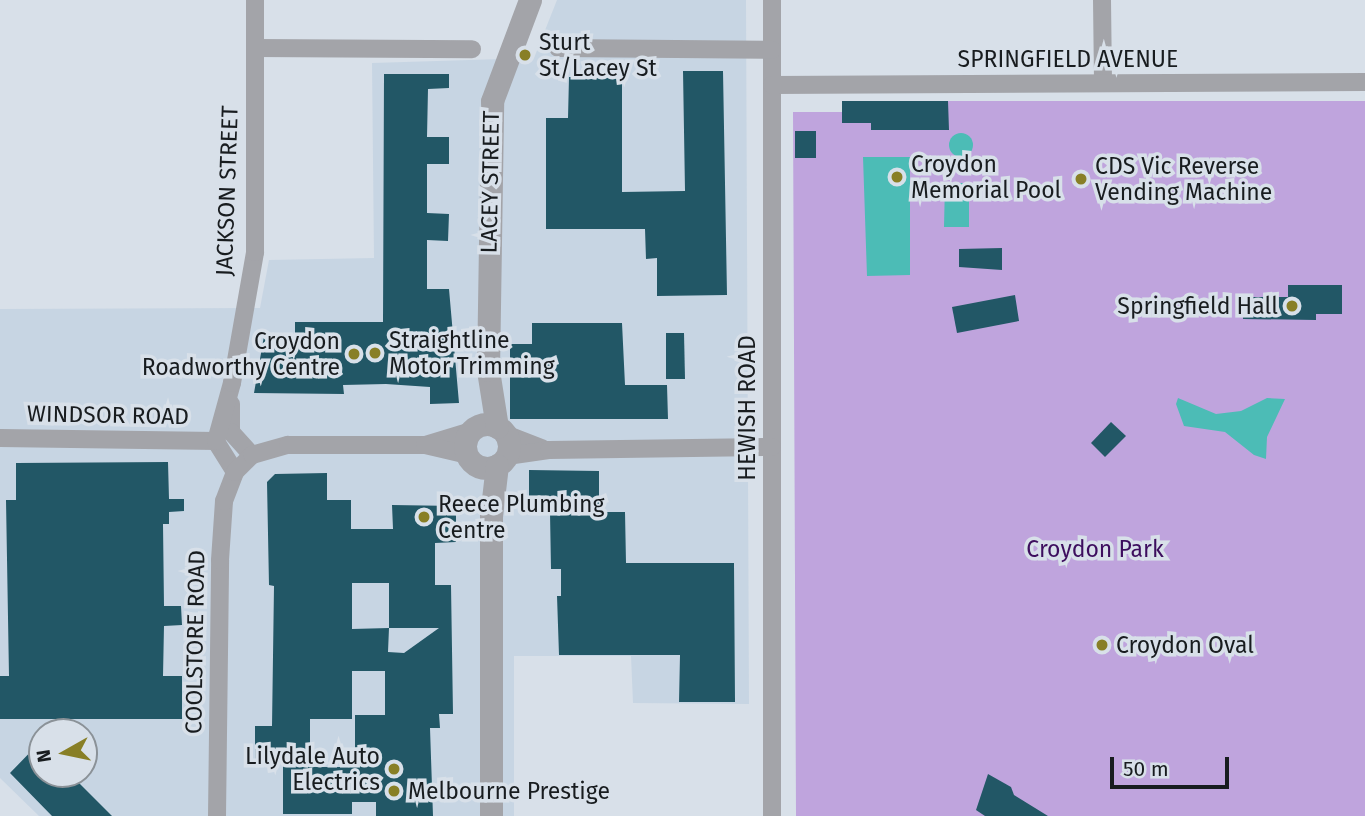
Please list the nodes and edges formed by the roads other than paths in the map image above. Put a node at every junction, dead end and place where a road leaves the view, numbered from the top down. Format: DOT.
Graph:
graph roads {
  1 [pos="256,0"];
  2 [pos="530,0"];
  3 [pos="772,0"];
  4 [pos="1102,0"];
  5 [pos="257,48"];
  6 [pos="558,48"];
  7 [pos="472,49"];
  8 [pos="772,50"];
  9 [pos="1102,82"];
  10 [pos="1365,83"];
  11 [pos="772,85"];
  12 [pos="232,383"];
  13 [pos="0,438"];
  14 [pos="216,441"];
  15 [pos="487,445"];
  16 [pos="772,447"];
  17 [pos="251,455"];
  18 [pos="235,472"];
  19 [pos="218,816"];
  20 [pos="491,816"];
  21 [pos="772,816"];
  1 -- 5 [label="street, JACKSON STREET"];
  2 -- 15 [label="street, LACEY STREET"];
  3 -- 8 [label="street, HEWISH ROAD"];
  4 -- 9 [label="street"];
  5 -- 7 [label="street"];
  5 -- 12 [label="street, JACKSON STREET"];
  6 -- 8 [label="street"];
  8 -- 11 [label="street, HEWISH ROAD"];
  9 -- 10 [label="street, SPRINGFIELD AVENUE"];
  9 -- 11 [label="street, SPRINGFIELD AVENUE"];
  11 -- 16 [label="street, HEWISH ROAD"];
  12 -- 14 [label="street, WINDSOR ROAD"];
  12 -- 17 [label="street"];
  13 -- 14 [label="street, WINDSOR ROAD"];
  14 -- 18 [label="street, WINDSOR ROAD"];
  15 -- 16 [label="street"];
  15 -- 17 [label="street"];
  15 -- 20 [label="street, LACEY STREET"];
  16 -- 21 [label="street, HEWISH ROAD"];
  17 -- 18 [label="street"];
  18 -- 19 [label="street, COOLSTORE ROAD"];
}
